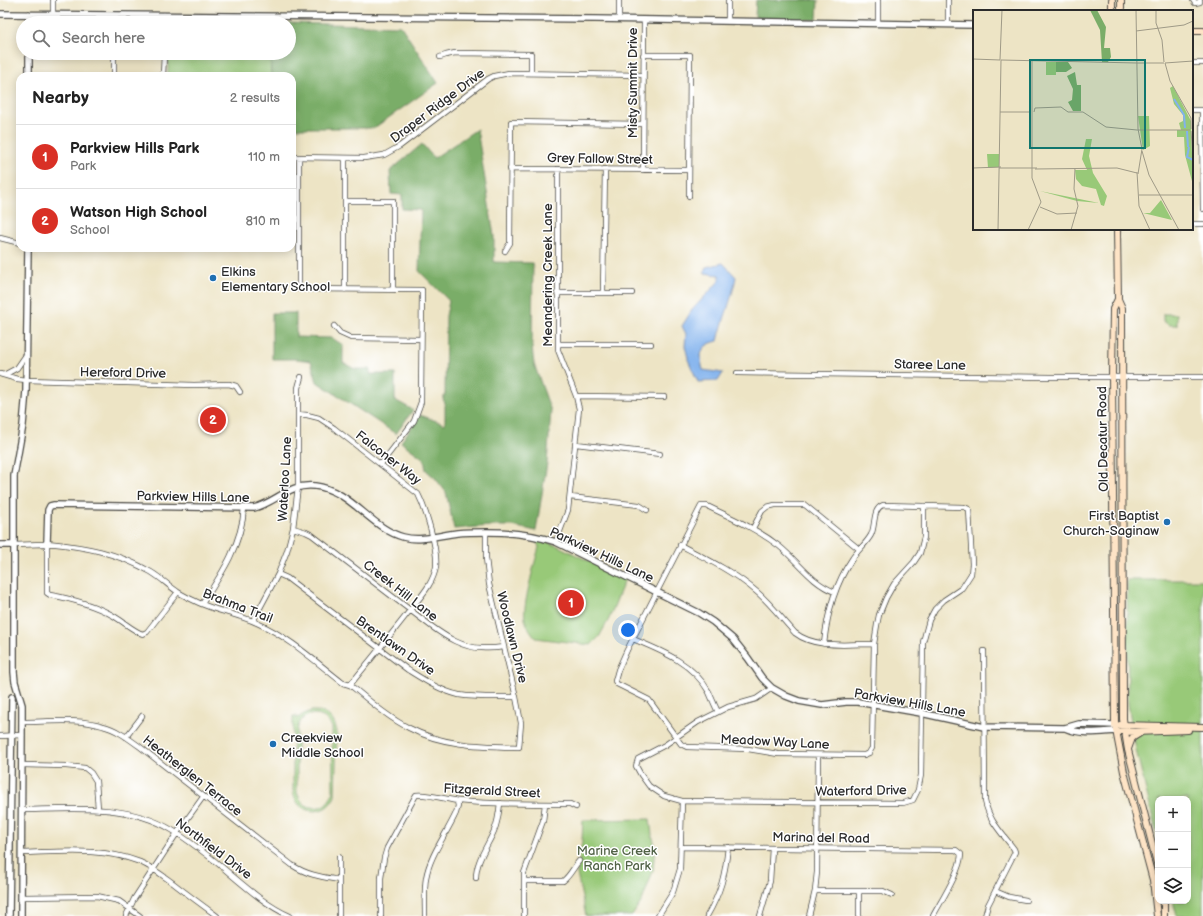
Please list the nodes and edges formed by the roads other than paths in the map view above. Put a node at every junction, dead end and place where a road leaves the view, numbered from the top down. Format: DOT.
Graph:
graph roads {
  1 [pos="53,0"];
  2 [pos="619,0"];
  3 [pos="728,0"];
  4 [pos="878,0"];
  5 [pos="948,0"];
  6 [pos="1193,0"];
  7 [pos="1200,0"];
  8 [pos="0,14"];
  9 [pos="29,14"];
  10 [pos="53,15"];
  11 [pos="114,15"];
  12 [pos="164,15"];
  13 [pos="619,19"];
  14 [pos="644,20"];
  15 [pos="728,21"];
  16 [pos="878,23"];
  17 [pos="948,24"];
  18 [pos="973,25"];
  19 [pos="643,54"];
  20 [pos="440,57"];
  21 [pos="29,60"];
  22 [pos="114,60"];
  23 [pos="164,60"];
  24 [pos="29,72"];
  25 [pos="114,72"];
  26 [pos="163,72"];
  27 [pos="531,73"];
  28 [pos="643,74"];
  29 [pos="1202,110"];
  30 [pos="643,124"];
  31 [pos="299,157"];
  32 [pos="345,158"];
  33 [pos="510,169"];
  34 [pos="558,169"];
  35 [pos="604,169"];
  36 [pos="643,170"];
  37 [pos="689,170"];
  38 [pos="689,196"];
  39 [pos="345,201"];
  40 [pos="1203,209"];
  41 [pos="1117,230"];
  42 [pos="0,238"];
  43 [pos="16,242"];
  44 [pos="505,251"];
  45 [pos="28,252"];
  46 [pos="345,290"];
  47 [pos="393,290"];
  48 [pos="557,293"];
  49 [pos="603,293"];
  50 [pos="632,293"];
  51 [pos="1118,299"];
  52 [pos="334,326"];
  53 [pos="421,340"];
  54 [pos="558,344"];
  55 [pos="651,344"];
  56 [pos="28,352"];
  57 [pos="737,373"];
  58 [pos="2,375"];
  59 [pos="1112,376"];
  60 [pos="1122,376"];
  61 [pos="301,377"];
  62 [pos="1203,377"];
  63 [pos="27,380"];
  64 [pos="240,392"];
  65 [pos="576,396"];
  66 [pos="664,397"];
  67 [pos="298,414"];
  68 [pos="1113,436"];
  69 [pos="1122,436"];
  70 [pos="576,444"];
  71 [pos="660,454"];
  72 [pos="381,464"];
  73 [pos="298,487"];
  74 [pos="570,497"];
  75 [pos="924,506"];
  76 [pos="244,508"];
  77 [pos="647,510"];
  78 [pos="293,528"];
  79 [pos="753,528"];
  80 [pos="486,532"];
  81 [pos="432,538"];
  82 [pos="556,542"];
  83 [pos="47,543"];
  84 [pos="0,544"];
  85 [pos="14,545"];
  86 [pos="680,545"];
  87 [pos="859,549"];
  88 [pos="278,574"];
  89 [pos="178,592"];
  90 [pos="657,592"];
  91 [pos="835,592"];
  92 [pos="202,604"];
  93 [pos="410,610"];
  94 [pos="253,621"];
  95 [pos="633,639"];
  96 [pos="824,644"];
  97 [pos="874,644"];
  98 [pos="504,647"];
  99 [pos="380,648"];
  100 [pos="984,651"];
  101 [pos="350,685"];
  102 [pos="772,688"];
  103 [pos="12,697"];
  104 [pos="516,697"];
  105 [pos="872,704"];
  106 [pos="718,712"];
  107 [pos="921,713"];
  108 [pos="142,716"];
  109 [pos="22,722"];
  110 [pos="1203,726"];
  111 [pos="984,728"];
  112 [pos="1115,728"];
  113 [pos="1124,728"];
  114 [pos="1203,730"];
  115 [pos="1143,732"];
  116 [pos="0,736"];
  117 [pos="11,736"];
  118 [pos="22,736"];
  119 [pos="126,737"];
  120 [pos="676,737"];
  121 [pos="519,747"];
  122 [pos="1128,750"];
  123 [pos="818,755"];
  124 [pos="22,765"];
  125 [pos="203,797"];
  126 [pos="457,801"];
  127 [pos="682,801"];
  128 [pos="818,802"];
  129 [pos="500,803"];
  130 [pos="545,804"];
  131 [pos="576,807"];
  132 [pos="98,809"];
  133 [pos="22,810"];
  134 [pos="1147,823"];
  135 [pos="1138,826"];
  136 [pos="177,833"];
  137 [pos="681,847"];
  138 [pos="728,847"];
  139 [pos="772,848"];
  140 [pos="817,848"];
  141 [pos="22,853"];
  142 [pos="1155,855"];
  143 [pos="339,857"];
  144 [pos="579,861"];
  145 [pos="154,869"];
  146 [pos="476,878"];
  147 [pos="339,880"];
  148 [pos="524,881"];
  149 [pos="815,891"];
  150 [pos="859,891"];
  151 [pos="995,891"];
  152 [pos="892,895"];
  153 [pos="21,896"];
  154 [pos="1026,900"];
  155 [pos="1164,904"];
  156 [pos="129,908"];
  157 [pos="9,916"];
  158 [pos="21,916"];
  159 [pos="126,916"];
  160 [pos="140,916"];
  161 [pos="217,916"];
  162 [pos="290,916"];
  163 [pos="339,916"];
  164 [pos="381,916"];
  165 [pos="425,916"];
  166 [pos="524,916"];
  167 [pos="658,916"];
  168 [pos="708,916"];
  169 [pos="760,916"];
  170 [pos="808,916"];
  171 [pos="859,916"];
  172 [pos="933,916"];
  173 [pos="985,916"];
  174 [pos="1157,916"];
  175 [pos="1164,916"];
  1 -- 10 [label="street"];
  2 -- 13 [label="street"];
  3 -- 15 [label="street"];
  4 -- 16 [label="street"];
  5 -- 17 [label="street"];
  6 -- 7 [label="street"];
  8 -- 9 [label="street"];
  9 -- 10 [label="street"];
  10 -- 11 [label="street"];
  11 -- 12 [label="street"];
  12 -- 13 [label="street"];
  13 -- 14 [label="street"];
  14 -- 15 [label="street"];
  14 -- 19 [label="street, Misty Summit Drive"];
  15 -- 16 [label="street"];
  16 -- 17 [label="street"];
  17 -- 18 [label="street"];
  19 -- 28 [label="street, Misty Summit Drive"];
  19 -- 37 [label="street"];
  20 -- 27 [label="street"];
  21 -- 24 [label="street"];
  22 -- 25 [label="street"];
  23 -- 26 [label="street"];
  27 -- 28 [label="street, Draper Ridge Drive"];
  27 -- 32 [label="street, Draper Ridge Drive"];
  28 -- 30 [label="street, Misty Summit Drive"];
  29 -- 40 [label="street"];
  30 -- 33 [label="street"];
  30 -- 36 [label="street, Misty Summit Drive"];
  31 -- 32 [label="street, Draper Ridge Drive"];
  31 -- 46 [label="street"];
  32 -- 39 [label="street"];
  33 -- 34 [label="street, Grey Fallow Street"];
  33 -- 44 [label="street"];
  34 -- 35 [label="street, Grey Fallow Street"];
  34 -- 48 [label="street, Meandering Creek Lane"];
  35 -- 36 [label="street, Grey Fallow Street"];
  35 -- 49 [label="street"];
  36 -- 37 [label="street, Grey Fallow Street"];
  37 -- 38 [label="street"];
  39 -- 46 [label="street"];
  39 -- 47 [label="street"];
  41 -- 51 [label="main road, Old Decatur Road"];
  42 -- 43 [label="street"];
  45 -- 56 [label="street"];
  46 -- 47 [label="street"];
  47 -- 53 [label="street"];
  48 -- 49 [label="street"];
  48 -- 54 [label="street, Meandering Creek Lane"];
  49 -- 50 [label="street"];
  51 -- 59 [label="main road, Old Decatur Road"];
  51 -- 60 [label="main road, Old Decatur Road"];
  52 -- 53 [label="street"];
  53 -- 72 [label="street"];
  54 -- 55 [label="street"];
  54 -- 65 [label="street, Meandering Creek Lane"];
  56 -- 58 [label="street, Hereford Drive"];
  56 -- 63 [label="street"];
  57 -- 59 [label="street, Staree Lane"];
  58 -- 63 [label="street, Hereford Drive"];
  59 -- 60 [label="street, Staree Lane"];
  59 -- 68 [label="main road, Old Decatur Road"];
  60 -- 62 [label="street, Staree Lane"];
  60 -- 69 [label="main road, Old Decatur Road"];
  61 -- 67 [label="street, Waterloo Lane"];
  63 -- 64 [label="street, Hereford Drive"];
  63 -- 85 [label="street"];
  65 -- 66 [label="street"];
  65 -- 70 [label="street, Meandering Creek Lane"];
  67 -- 72 [label="street, Falconer Way"];
  67 -- 73 [label="street, Waterloo Lane"];
  68 -- 69 [label="main road"];
  68 -- 112 [label="main road, Old Decatur Road"];
  69 -- 113 [label="main road, Old Decatur Road"];
  70 -- 71 [label="street"];
  70 -- 74 [label="street, Meandering Creek Lane"];
  72 -- 81 [label="street, Falconer Way"];
  73 -- 76 [label="street, Parkview Hills Lane"];
  73 -- 78 [label="street, Waterloo Lane"];
  73 -- 81 [label="street, Parkview Hills Lane"];
  74 -- 77 [label="street"];
  74 -- 82 [label="street, Meandering Creek Lane"];
  75 -- 87 [label="street"];
  75 -- 97 [label="street, Meadow Way Lane"];
  75 -- 107 [label="street, Waterford Drive"];
  76 -- 83 [label="street, Parkview Hills Lane"];
  76 -- 92 [label="street"];
  78 -- 88 [label="street, Waterloo Lane"];
  78 -- 93 [label="street, Creek Hill Lane"];
  79 -- 86 [label="street"];
  79 -- 87 [label="street"];
  79 -- 91 [label="street"];
  80 -- 81 [label="street, Parkview Hills Lane"];
  80 -- 82 [label="street, Parkview Hills Lane"];
  80 -- 98 [label="street, Woodlawn Drive"];
  81 -- 93 [label="street, Falconer Way"];
  82 -- 90 [label="street, Parkview Hills Lane"];
  83 -- 85 [label="street, Brahma Trail"];
  83 -- 89 [label="street, Brahma Trail"];
  83 -- 89 [label="street, Parkview Hills Lane"];
  84 -- 85 [label="street, Brahma Trail"];
  85 -- 109 [label="street"];
  86 -- 90 [label="street"];
  86 -- 96 [label="street"];
  87 -- 91 [label="street"];
  88 -- 94 [label="street, Waterloo Lane"];
  88 -- 99 [label="street, Brentlawn Drive"];
  89 -- 92 [label="street, Brahma Trail"];
  90 -- 95 [label="street"];
  90 -- 102 [label="street, Parkview Hills Lane"];
  91 -- 96 [label="street"];
  92 -- 94 [label="street, Brahma Trail"];
  93 -- 98 [label="street, Creek Hill Lane"];
  93 -- 99 [label="street, Falconer Way"];
  94 -- 101 [label="street, Brahma Trail"];
  95 -- 106 [label="street"];
  95 -- 120 [label="street, Meadow Way Lane"];
  96 -- 97 [label="street"];
  97 -- 105 [label="street, Meadow Way Lane"];
  98 -- 104 [label="street, Woodlawn Drive"];
  99 -- 101 [label="street, Falconer Way"];
  99 -- 104 [label="street, Brentlawn Drive"];
  100 -- 111 [label="street"];
  101 -- 121 [label="street, Brahma Trail"];
  102 -- 105 [label="street, Parkview Hills Lane"];
  102 -- 106 [label="street"];
  103 -- 117 [label="street"];
  104 -- 121 [label="street, Woodlawn Drive"];
  105 -- 107 [label="street, Parkview Hills Lane"];
  105 -- 123 [label="street, Meadow Way Lane"];
  106 -- 120 [label="street"];
  107 -- 111 [label="street, Parkview Hills Lane"];
  107 -- 128 [label="street, Waterford Drive"];
  108 -- 119 [label="street"];
  109 -- 118 [label="street"];
  109 -- 119 [label="street, Heatherglen Terrace"];
  110 -- 113 [label="main road"];
  111 -- 112 [label="street, Parkview Hills Lane"];
  111 -- 151 [label="street"];
  112 -- 113 [label="main road"];
  112 -- 135 [label="main road, Old Decatur Road"];
  113 -- 115 [label="main road"];
  113 -- 122 [label="main road, Old Decatur Road"];
  114 -- 115 [label="main road"];
  115 -- 122 [label="main road"];
  116 -- 117 [label="street"];
  117 -- 118 [label="street"];
  117 -- 157 [label="street"];
  118 -- 124 [label="street"];
  119 -- 125 [label="street, Heatherglen Terrace"];
  120 -- 123 [label="street, Meadow Way Lane"];
  120 -- 127 [label="street, Waterford Drive"];
  122 -- 134 [label="main road, Old Decatur Road"];
  123 -- 128 [label="street"];
  124 -- 132 [label="street"];
  124 -- 133 [label="street"];
  125 -- 136 [label="street"];
  125 -- 147 [label="street, Heatherglen Terrace"];
  126 -- 129 [label="street, Fitzgerald Street"];
  126 -- 164 [label="street, Fitzgerald Street"];
  126 -- 165 [label="street"];
  127 -- 128 [label="street, Waterford Drive"];
  127 -- 137 [label="street"];
  128 -- 140 [label="street"];
  129 -- 130 [label="street, Fitzgerald Street"];
  129 -- 146 [label="street"];
  130 -- 131 [label="street, Fitzgerald Street"];
  130 -- 148 [label="street"];
  132 -- 133 [label="street, Northfield Drive"];
  132 -- 136 [label="street, Northfield Drive"];
  133 -- 141 [label="street"];
  134 -- 135 [label="main road"];
  134 -- 142 [label="main road, Old Decatur Road"];
  135 -- 174 [label="main road, Old Decatur Road"];
  136 -- 145 [label="street"];
  136 -- 162 [label="street, Northfield Drive"];
  137 -- 138 [label="street, Marina del Road"];
  137 -- 167 [label="street"];
  138 -- 139 [label="street, Marina del Road"];
  138 -- 168 [label="street"];
  139 -- 140 [label="street, Marina del Road"];
  139 -- 169 [label="street"];
  140 -- 149 [label="street"];
  140 -- 172 [label="street, Marina del Road"];
  141 -- 145 [label="street"];
  141 -- 153 [label="street"];
  143 -- 147 [label="street"];
  144 -- 148 [label="street"];
  145 -- 156 [label="street"];
  145 -- 161 [label="street"];
  147 -- 163 [label="street"];
  148 -- 166 [label="street"];
  149 -- 150 [label="street"];
  149 -- 170 [label="street"];
  150 -- 152 [label="street"];
  150 -- 171 [label="street"];
  151 -- 154 [label="street"];
  151 -- 173 [label="street"];
  153 -- 156 [label="street"];
  153 -- 158 [label="street"];
  155 -- 175 [label="main road"];
  156 -- 159 [label="street"];
  156 -- 160 [label="street"];
}
